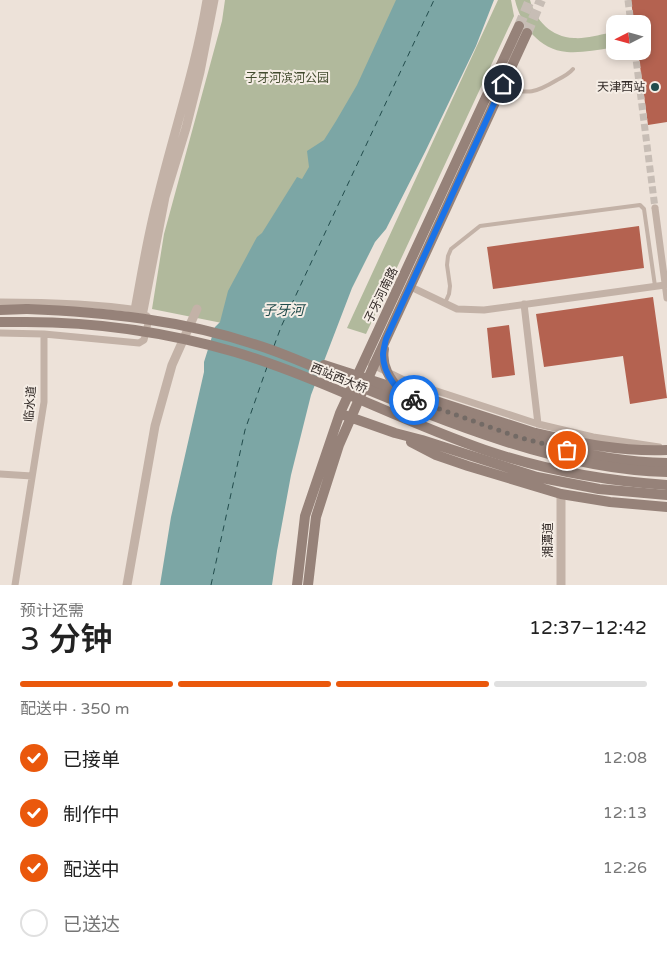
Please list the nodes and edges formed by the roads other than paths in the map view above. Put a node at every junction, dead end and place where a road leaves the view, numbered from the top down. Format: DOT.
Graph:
graph roads {
  1 [pos="206,0"];
  2 [pos="214,0"];
  3 [pos="519,26"];
  4 [pos="527,34"];
  5 [pos="573,69"];
  6 [pos="503,84"];
  7 [pos="655,208"];
  8 [pos="665,285"];
  9 [pos="655,286"];
  10 [pos="411,287"];
  11 [pos="667,298"];
  12 [pos="0,302"];
  13 [pos="445,304"];
  14 [pos="524,304"];
  15 [pos="197,309"];
  16 [pos="0,310"];
  17 [pos="139,310"];
  18 [pos="0,322"];
  19 [pos="0,333"];
  20 [pos="44,334"];
  21 [pos="386,339"];
  22 [pos="294,358"];
  23 [pos="363,360"];
  24 [pos="374,365"];
  25 [pos="387,372"];
  26 [pos="353,383"];
  27 [pos="366,383"];
  28 [pos="407,398"];
  29 [pos="340,414"];
  30 [pos="352,414"];
  31 [pos="536,428"];
  32 [pos="394,433"];
  33 [pos="667,449"];
  34 [pos="667,464"];
  35 [pos="667,472"];
  36 [pos="0,474"];
  37 [pos="32,476"];
  38 [pos="667,484"];
  39 [pos="561,494"];
  40 [pos="667,495"];
  41 [pos="667,507"];
  42 [pos="15,585"];
  43 [pos="127,585"];
  44 [pos="297,585"];
  45 [pos="308,585"];
  46 [pos="561,585"];
  1 -- 17 [label="street"];
  2 -- 17 [label="street"];
  3 -- 23 [label="main road, 子牙河南路"];
  4 -- 6 [label="main road, 子牙河南路"];
  5 -- 6 [label="lane"];
  6 -- 10 [label="main road, 子牙河南路"];
  7 -- 8 [label="street"];
  8 -- 9 [label="street"];
  8 -- 11 [label="street"];
  9 -- 13 [label="lane"];
  9 -- 14 [label="street"];
  10 -- 13 [label="street"];
  10 -- 21 [label="main road, 子牙河南路"];
  12 -- 17 [label="street"];
  13 -- 14 [label="street"];
  14 -- 31 [label="street"];
  15 -- 43 [label="street"];
  16 -- 22 [label="main road, 西站西大桥, bridge"];
  17 -- 20 [label="street"];
  18 -- 38 [label="main road, 西站西大桥, bridge"];
  19 -- 20 [label="street"];
  20 -- 37 [label="street, 临水道"];
  21 -- 24 [label="main road, 子牙河南路"];
  21 -- 25 [label="main road"];
  22 -- 31 [label="main road, bridge"];
  22 -- 35 [label="main road, 西站西大桥, bridge"];
  23 -- 24 [label="street"];
  23 -- 26 [label="main road, 子牙河南路"];
  24 -- 25 [label="street"];
  24 -- 27 [label="main road, 子牙河南路"];
  25 -- 28 [label="main road"];
  25 -- 31 [label="street"];
  26 -- 27 [label="main road"];
  26 -- 29 [label="main road, 子牙河南路"];
  26 -- 30 [label="main road"];
  27 -- 28 [label="main road"];
  27 -- 30 [label="main road, 子牙河南路"];
  28 -- 34 [label="main road"];
  29 -- 30 [label="main road"];
  29 -- 44 [label="main road, 子牙河南路"];
  30 -- 32 [label="main road"];
  30 -- 45 [label="main road, 子牙河南路"];
  31 -- 33 [label="main road"];
  32 -- 39 [label="main road"];
  32 -- 40 [label="main road"];
  36 -- 37 [label="street"];
  37 -- 42 [label="street, 临水道"];
  39 -- 41 [label="main road"];
  39 -- 46 [label="street, 湘潭道"];
}
